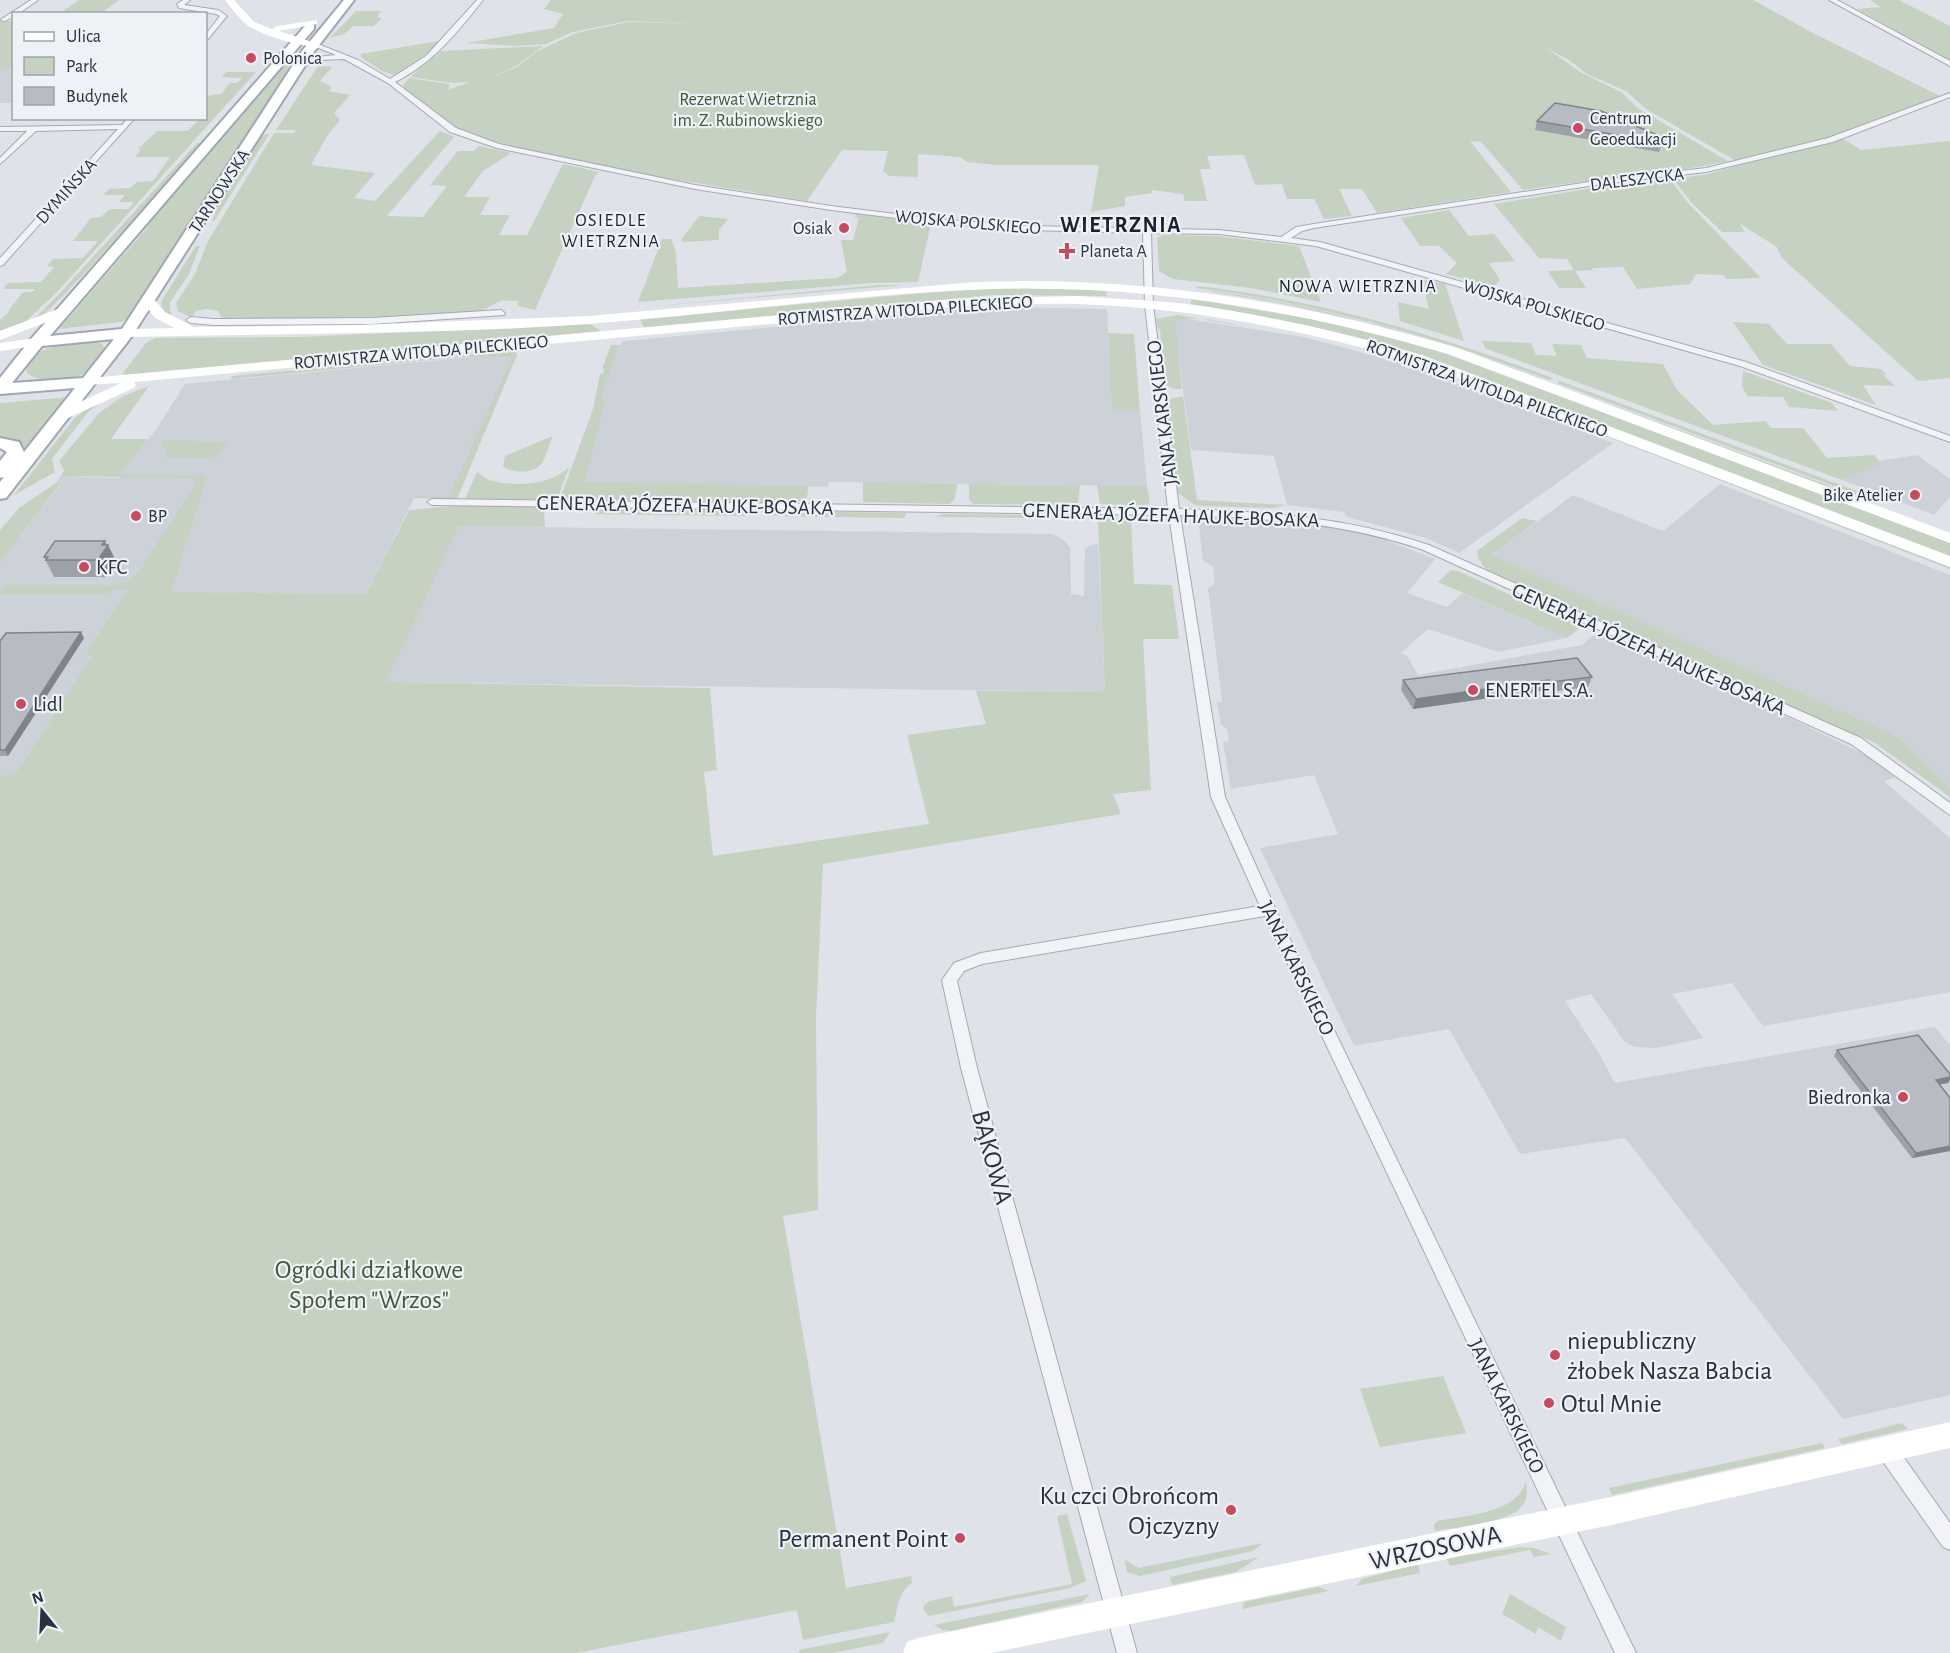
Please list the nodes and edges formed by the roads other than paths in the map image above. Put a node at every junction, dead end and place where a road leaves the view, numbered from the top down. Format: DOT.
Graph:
graph roads {
  1 [pos="35,0"];
  2 [pos="187,0"];
  3 [pos="229,0"];
  4 [pos="349,0"];
  5 [pos="480,0"];
  6 [pos="1832,0"];
  7 [pos="238,9"];
  8 [pos="16,12"];
  9 [pos="12,14"];
  10 [pos="317,18"];
  11 [pos="3,20"];
  12 [pos="277,28"];
  13 [pos="207,37"];
  14 [pos="298,40"];
  15 [pos="313,44"];
  16 [pos="348,56"];
  17 [pos="1950,64"];
  18 [pos="298,67"];
  19 [pos="390,82"];
  20 [pos="1950,95"];
  21 [pos="130,120"];
  22 [pos="124,127"];
  23 [pos="0,129"];
  24 [pos="33,129"];
  25 [pos="0,162"];
  26 [pos="1314,226"];
  27 [pos="1147,230"];
  28 [pos="1284,238"];
  29 [pos="1304,241"];
  30 [pos="0,263"];
  31 [pos="1148,289"];
  32 [pos="147,301"];
  33 [pos="1149,305"];
  34 [pos="63,311"];
  35 [pos="501,313"];
  36 [pos="198,322"];
  37 [pos="127,333"];
  38 [pos="0,336"];
  39 [pos="36,342"];
  40 [pos="0,347"];
  41 [pos="152,377"];
  42 [pos="90,382"];
  43 [pos="0,388"];
  44 [pos="63,415"];
  45 [pos="1950,440"];
  46 [pos="0,443"];
  47 [pos="0,473"];
  48 [pos="0,494"];
  49 [pos="432,502"];
  50 [pos="1174,512"];
  51 [pos="1950,538"];
  52 [pos="1950,562"];
  53 [pos="1950,810"];
  54 [pos="1269,910"];
  55 [pos="1950,1435"];
  56 [pos="1886,1449"];
  57 [pos="1562,1521"];
  58 [pos="1950,1540"];
  59 [pos="1115,1613"];
  60 [pos="918,1653"];
  61 [pos="1127,1653"];
  62 [pos="1626,1653"];
  1 -- 8 [label="street"];
  2 -- 13 [label="street"];
  3 -- 7 [label="main road, WOJSKA POLSKIEGO"];
  4 -- 15 [label="main road, TARNOWSKA"];
  5 -- 19 [label="street"];
  6 -- 17 [label="street"];
  7 -- 12 [label="main road, WOJSKA POLSKIEGO"];
  7 -- 14 [label="main road, WOJSKA POLSKIEGO"];
  9 -- 11 [label="street"];
  10 -- 12 [label="main road"];
  10 -- 14 [label="main road, TARNOWSKA"];
  12 -- 14 [label="main road, WOJSKA POLSKIEGO"];
  14 -- 15 [label="main road, WOJSKA POLSKIEGO"];
  14 -- 34 [label="main road, TARNOWSKA"];
  15 -- 16 [label="street, WOJSKA POLSKIEGO"];
  15 -- 18 [label="main road, TARNOWSKA"];
  16 -- 18 [label="street"];
  16 -- 19 [label="street, WOJSKA POLSKIEGO"];
  18 -- 32 [label="main road, TARNOWSKA"];
  19 -- 27 [label="street, WOJSKA POLSKIEGO"];
  20 -- 26 [label="street, DALESZYCKA"];
  21 -- 22 [label="street, DYMIŃSKA"];
  22 -- 24 [label="street"];
  22 -- 30 [label="street, DYMIŃSKA"];
  23 -- 24 [label="street"];
  24 -- 25 [label="street"];
  26 -- 28 [label="street, DALESZYCKA"];
  26 -- 29 [label="street"];
  27 -- 28 [label="street, WOJSKA POLSKIEGO"];
  27 -- 31 [label="street, JANA KARSKIEGO"];
  28 -- 29 [label="street, WOJSKA POLSKIEGO"];
  29 -- 45 [label="street, WOJSKA POLSKIEGO"];
  31 -- 33 [label="street, JANA KARSKIEGO"];
  31 -- 36 [label="main road, ROTMISTRZA WITOLDA PILECKIEGO"];
  31 -- 51 [label="main road, ROTMISTRZA WITOLDA PILECKIEGO"];
  32 -- 36 [label="main road"];
  32 -- 37 [label="main road, TARNOWSKA"];
  33 -- 41 [label="main road, ROTMISTRZA WITOLDA PILECKIEGO"];
  33 -- 50 [label="street, JANA KARSKIEGO"];
  33 -- 52 [label="main road, ROTMISTRZA WITOLDA PILECKIEGO"];
  34 -- 38 [label="main road"];
  34 -- 39 [label="main road, TARNOWSKA"];
  35 -- 36 [label="street"];
  36 -- 37 [label="main road, ROTMISTRZA WITOLDA PILECKIEGO"];
  37 -- 39 [label="main road"];
  37 -- 42 [label="main road, TARNOWSKA"];
  39 -- 40 [label="main road"];
  39 -- 43 [label="main road, TARNOWSKA"];
  41 -- 42 [label="main road, ROTMISTRZA WITOLDA PILECKIEGO"];
  41 -- 44 [label="main road"];
  42 -- 43 [label="main road, ROTMISTRZA WITOLDA PILECKIEGO"];
  42 -- 44 [label="main road, TARNOWSKA"];
  44 -- 48 [label="main road, TARNOWSKA"];
  46 -- 47 [label="main road"];
  49 -- 50 [label="street, GENERAŁA JÓZEFA HAUKE-BOSAKA"];
  50 -- 53 [label="street, GENERAŁA JÓZEFA HAUKE-BOSAKA"];
  50 -- 54 [label="street, JANA KARSKIEGO"];
  54 -- 57 [label="street, JANA KARSKIEGO"];
  54 -- 59 [label="street, BĄKOWA"];
  55 -- 56 [label="main road, WRZOSOWA"];
  56 -- 57 [label="main road, WRZOSOWA"];
  56 -- 58 [label="street"];
  57 -- 59 [label="main road, WRZOSOWA"];
  57 -- 62 [label="street, JANA KARSKIEGO"];
  59 -- 60 [label="main road, WRZOSOWA"];
  59 -- 61 [label="street, BĄKOWA"];
}
